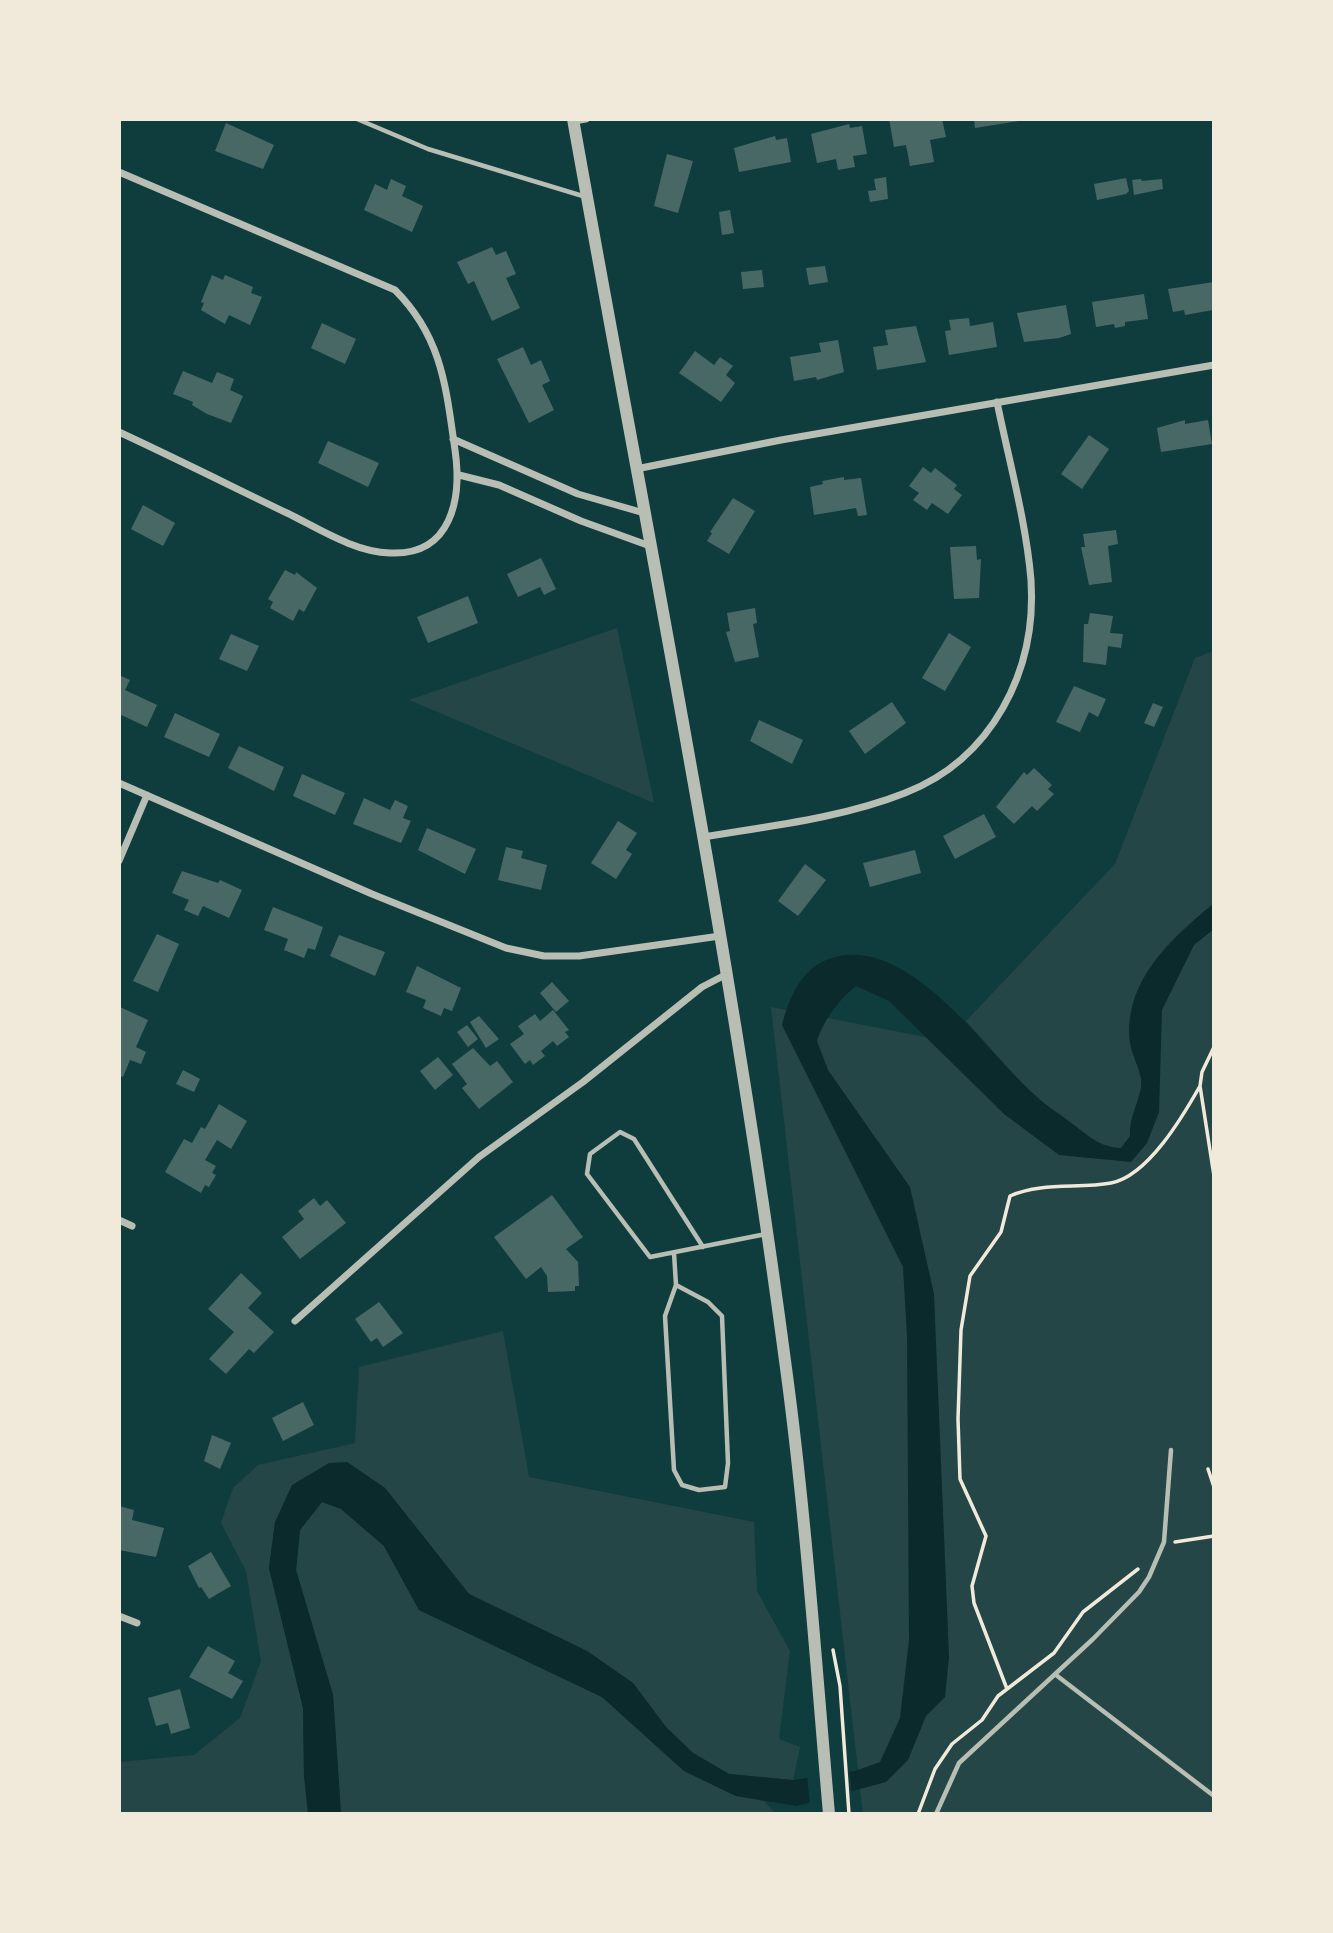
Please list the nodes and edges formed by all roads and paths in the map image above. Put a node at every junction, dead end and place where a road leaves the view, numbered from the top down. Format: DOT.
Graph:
graph roads {
  1 [pos="357,119"];
  2 [pos="578,120"];
  3 [pos="119,172"];
  4 [pos="587,197"];
  5 [pos="1214,365"];
  6 [pos="998,402"];
  7 [pos="119,432"];
  8 [pos="453,439"];
  9 [pos="636,469"];
  10 [pos="459,475"];
  11 [pos="644,513"];
  12 [pos="650,546"];
  13 [pos="119,783"];
  14 [pos="147,795"];
  15 [pos="703,837"];
  16 [pos="119,860"];
  17 [pos="720,936"];
  18 [pos="727,974"];
  19 [pos="1214,1047"];
  20 [pos="1200,1086"];
  21 [pos="1214,1176"];
  22 [pos="119,1220"];
  23 [pos="132,1226"];
  24 [pos="767,1234"];
  25 [pos="703,1247"];
  26 [pos="674,1252"];
  27 [pos="677,1285"];
  28 [pos="295,1321"];
  29 [pos="1171,1450"];
  30 [pos="1208,1469"];
  31 [pos="1214,1487"];
  32 [pos="1214,1536"];
  33 [pos="1163,1544"];
  34 [pos="1145,1561"];
  35 [pos="119,1616"];
  36 [pos="137,1623"];
  37 [pos="1056,1675"];
  38 [pos="1007,1689"];
  39 [pos="842,1741"];
  40 [pos="1214,1796"];
  41 [pos="829,1814"];
  42 [pos="849,1814"];
  43 [pos="918,1814"];
  44 [pos="936,1814"];
  1 -- 4 [label="lane"];
  2 -- 4 [label="street"];
  3 -- 8 [label="street"];
  4 -- 9 [label="street"];
  5 -- 6 [label="street"];
  6 -- 9 [label="street"];
  6 -- 15 [label="street"];
  7 -- 10 [label="street"];
  8 -- 10 [label="street"];
  8 -- 11 [label="street"];
  9 -- 11 [label="street"];
  10 -- 12 [label="street"];
  11 -- 12 [label="street"];
  12 -- 15 [label="street"];
  13 -- 14 [label="street"];
  14 -- 16 [label="street"];
  14 -- 17 [label="street"];
  15 -- 17 [label="street"];
  17 -- 18 [label="street"];
  18 -- 24 [label="street"];
  18 -- 28 [label="street"];
  19 -- 20 [label="path"];
  20 -- 21 [label="path"];
  20 -- 38 [label="path"];
  22 -- 23 [label="street"];
  24 -- 25 [label="lane"];
  24 -- 41 [label="street"];
  25 -- 26 [label="lane"];
  25 -- 26 [label="lane"];
  26 -- 27 [label="lane"];
  27 -- 27 [label="lane"];
  29 -- 33 [label="lane"];
  30 -- 31 [label="path"];
  32 -- 33 [label="path"];
  33 -- 37 [label="lane"];
  34 -- 38 [label="path"];
  35 -- 36 [label="street"];
  37 -- 40 [label="lane"];
  37 -- 44 [label="lane"];
  38 -- 43 [label="path"];
  39 -- 42 [label="path"];
}
